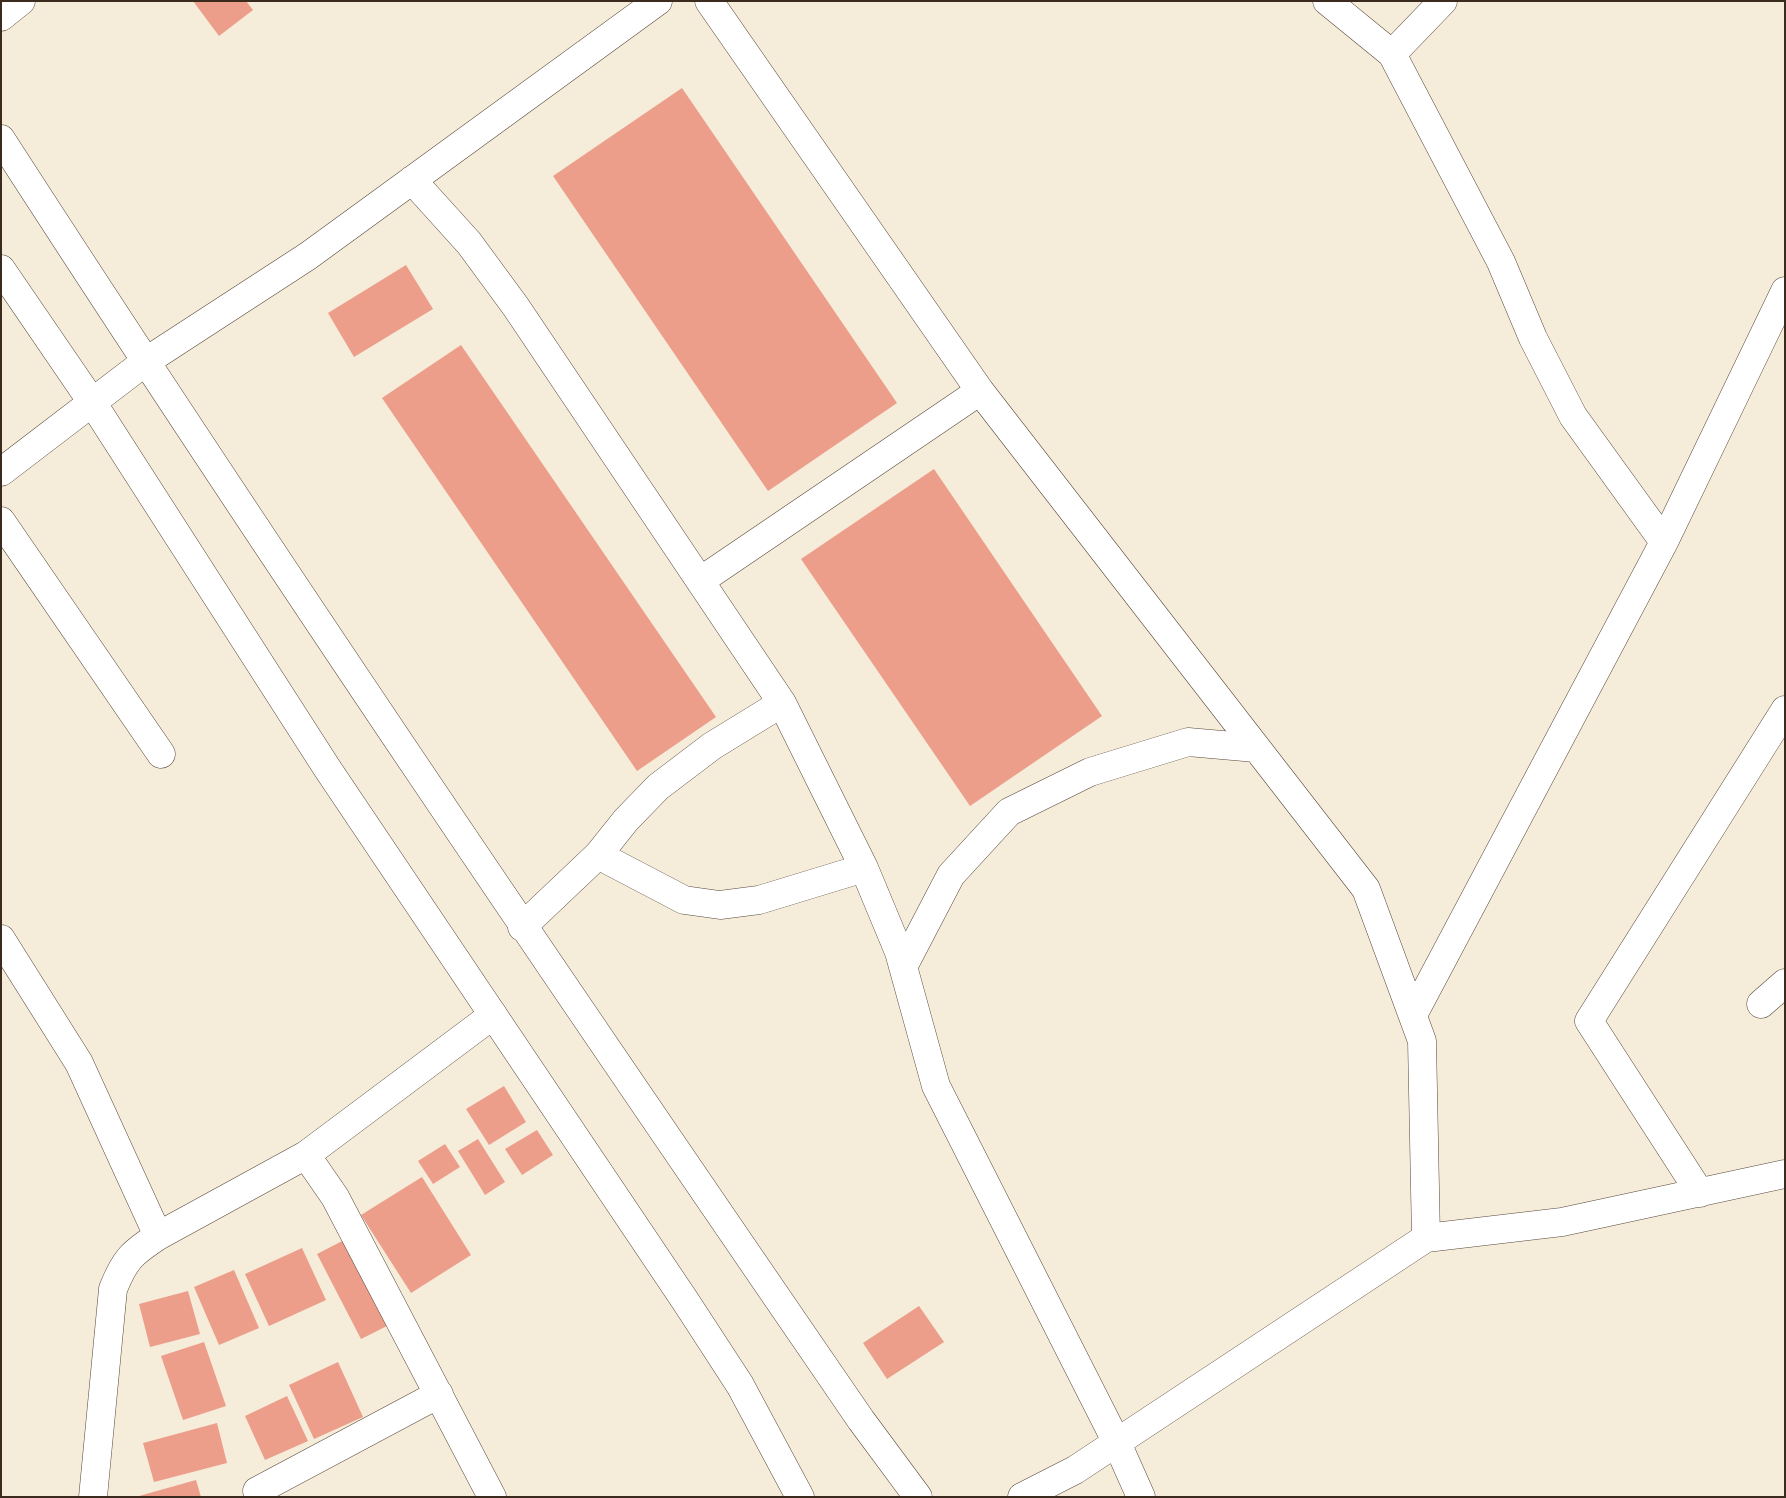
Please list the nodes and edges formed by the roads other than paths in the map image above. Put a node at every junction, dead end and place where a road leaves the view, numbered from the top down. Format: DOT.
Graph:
graph roads {
  1 [pos="21,1"];
  2 [pos="658,1"];
  3 [pos="709,1"];
  4 [pos="1327,1"];
  5 [pos="1443,1"];
  6 [pos="1,17"];
  7 [pos="1392,54"];
  8 [pos="1,139"];
  9 [pos="412,180"];
  10 [pos="1,269"];
  11 [pos="1785,291"];
  12 [pos="145,362"];
  13 [pos="980,391"];
  14 [pos="92,402"];
  15 [pos="1,472"];
  16 [pos="1,521"];
  17 [pos="1664,542"];
  18 [pos="700,581"];
  19 [pos="782,702"];
  20 [pos="1785,710"];
  21 [pos="1256,748"];
  22 [pos="161,754"];
  23 [pos="598,855"];
  24 [pos="864,868"];
  25 [pos="522,927"];
  26 [pos="1,939"];
  27 [pos="903,967"];
  28 [pos="1785,983"];
  29 [pos="1761,1004"];
  30 [pos="494,1015"];
  31 [pos="1413,1016"];
  32 [pos="306,1155"];
  33 [pos="1785,1174"];
  34 [pos="1700,1192"];
  35 [pos="158,1236"];
  36 [pos="1426,1238"];
  37 [pos="439,1394"];
  38 [pos="1117,1442"];
  39 [pos="1075,1470"];
  40 [pos="257,1492"];
  41 [pos="93,1497"];
  42 [pos="492,1497"];
  43 [pos="800,1497"];
  44 [pos="918,1497"];
  45 [pos="1022,1497"];
  46 [pos="1046,1497"];
  47 [pos="1141,1497"];
  1 -- 6 [label="street"];
  2 -- 9 [label="street"];
  3 -- 13 [label="street"];
  4 -- 7 [label="street"];
  5 -- 7 [label="street"];
  7 -- 17 [label="street"];
  8 -- 12 [label="street"];
  9 -- 12 [label="street"];
  9 -- 18 [label="street"];
  10 -- 14 [label="street"];
  11 -- 17 [label="street"];
  12 -- 14 [label="street"];
  12 -- 25 [label="street"];
  13 -- 18 [label="street"];
  13 -- 21 [label="street"];
  14 -- 15 [label="street"];
  14 -- 30 [label="street"];
  16 -- 22 [label="street"];
  17 -- 31 [label="street"];
  18 -- 19 [label="street"];
  19 -- 23 [label="street"];
  19 -- 24 [label="street"];
  20 -- 34 [label="street"];
  21 -- 27 [label="street"];
  21 -- 31 [label="street"];
  23 -- 24 [label="street"];
  23 -- 25 [label="street"];
  24 -- 27 [label="street"];
  25 -- 44 [label="street"];
  26 -- 35 [label="street"];
  27 -- 38 [label="street"];
  28 -- 29 [label="street"];
  30 -- 32 [label="street"];
  30 -- 43 [label="street"];
  31 -- 36 [label="street"];
  32 -- 35 [label="street"];
  32 -- 37 [label="street"];
  33 -- 34 [label="street"];
  34 -- 36 [label="street"];
  35 -- 41 [label="street"];
  36 -- 38 [label="street"];
  37 -- 40 [label="street"];
  37 -- 42 [label="street"];
  38 -- 39 [label="street"];
  38 -- 47 [label="street"];
  39 -- 45 [label="street"];
  39 -- 46 [label="street"];
}
